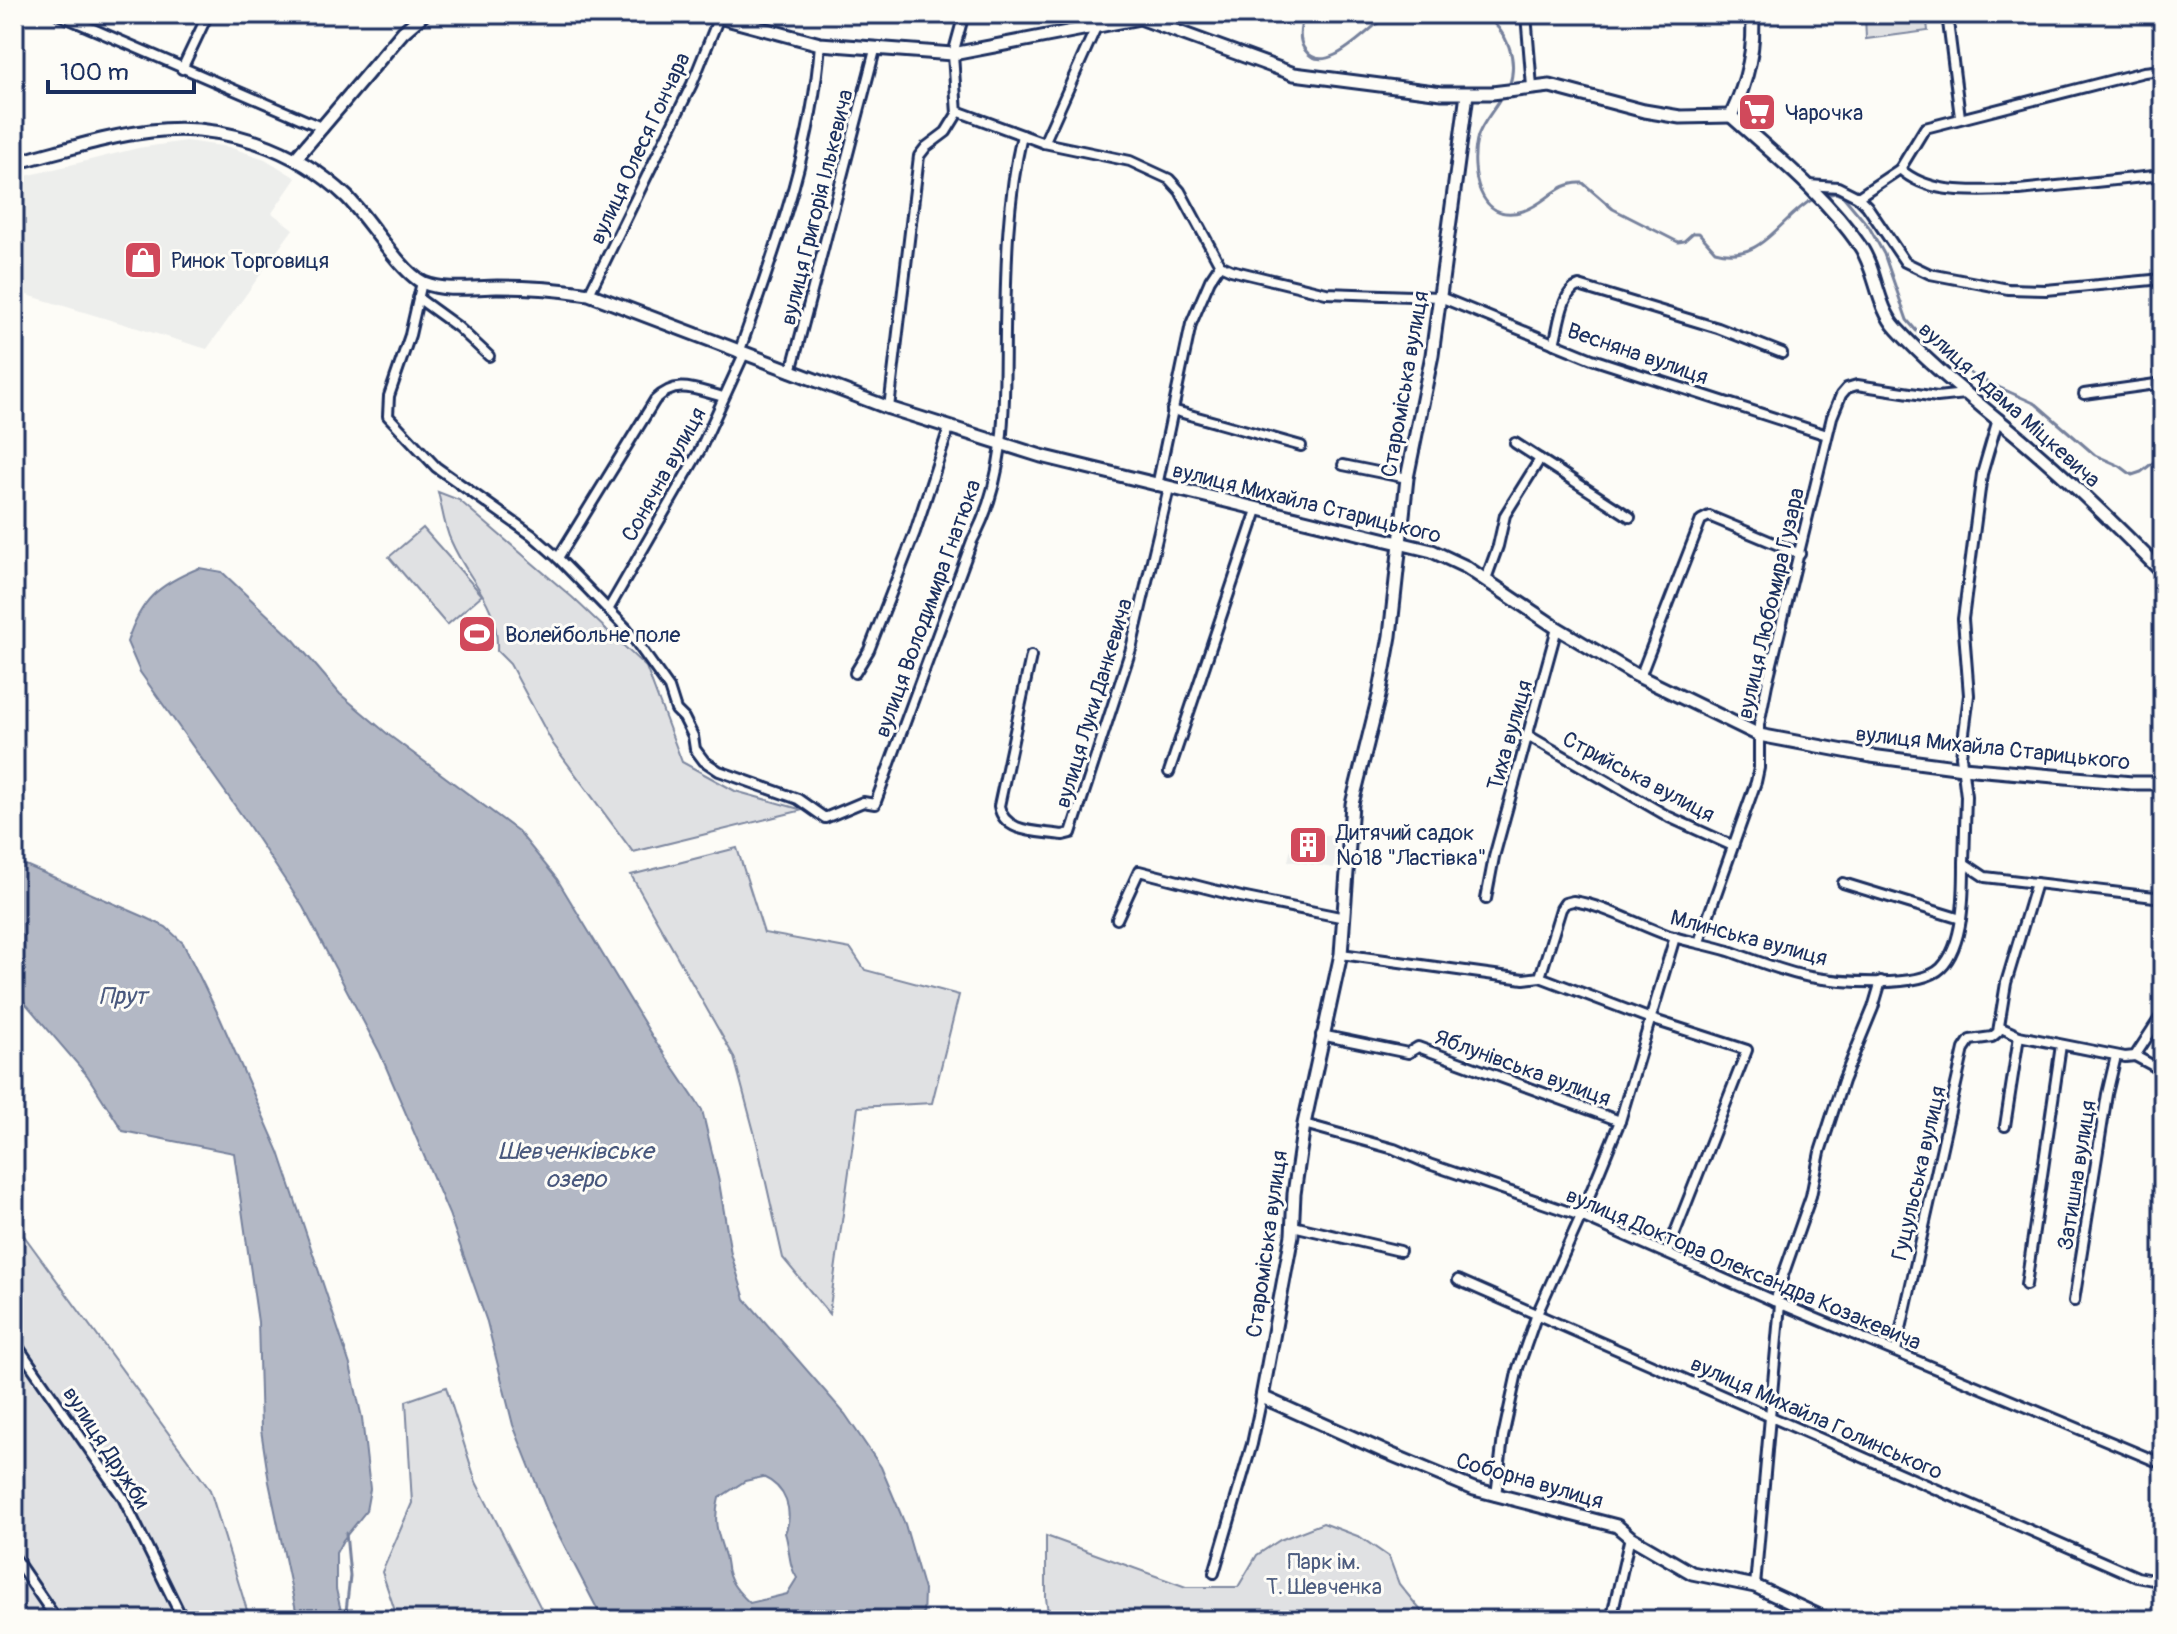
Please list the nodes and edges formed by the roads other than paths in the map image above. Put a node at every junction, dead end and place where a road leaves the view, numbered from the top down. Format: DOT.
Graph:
graph roads {
  1 [pos="58,14"];
  2 [pos="208,14"];
  3 [pos="424,14"];
  4 [pos="699,14"];
  5 [pos="964,14"];
  6 [pos="1526,14"];
  7 [pos="1752,14"];
  8 [pos="1947,14"];
  9 [pos="1141,16"];
  10 [pos="719,17"];
  11 [pos="1097,25"];
  12 [pos="820,44"];
  13 [pos="875,50"];
  14 [pos="953,54"];
  15 [pos="182,69"];
  16 [pos="2163,70"];
  17 [pos="1532,87"];
  18 [pos="1467,94"];
  19 [pos="957,111"];
  20 [pos="1731,116"];
  21 [pos="1960,117"];
  22 [pos="323,128"];
  23 [pos="1022,135"];
  24 [pos="1044,143"];
  25 [pos="296,158"];
  26 [pos="14,163"];
  27 [pos="1900,169"];
  28 [pos="2163,175"];
  29 [pos="1808,185"];
  30 [pos="1858,197"];
  31 [pos="1220,265"];
  32 [pos="2163,279"];
  33 [pos="422,282"];
  34 [pos="589,294"];
  35 [pos="1440,297"];
  36 [pos="418,298"];
  37 [pos="1554,344"];
  38 [pos="1782,353"];
  39 [pos="741,354"];
  40 [pos="489,356"];
  41 [pos="791,372"];
  42 [pos="2163,383"];
  43 [pos="1965,394"];
  44 [pos="2084,394"];
  45 [pos="723,397"];
  46 [pos="889,408"];
  47 [pos="1172,410"];
  48 [pos="1998,419"];
  49 [pos="949,428"];
  50 [pos="1827,435"];
  51 [pos="1515,443"];
  52 [pos="1003,445"];
  53 [pos="1301,446"];
  54 [pos="1540,459"];
  55 [pos="1343,465"];
  56 [pos="1407,478"];
  57 [pos="1163,487"];
  58 [pos="1257,510"];
  59 [pos="1630,517"];
  60 [pos="1399,545"];
  61 [pos="1800,554"];
  62 [pos="558,558"];
  63 [pos="2163,573"];
  64 [pos="1486,579"];
  65 [pos="608,610"];
  66 [pos="1557,628"];
  67 [pos="1031,656"];
  68 [pos="855,673"];
  69 [pos="1640,677"];
  70 [pos="1759,735"];
  71 [pos="1529,736"];
  72 [pos="1963,768"];
  73 [pos="1169,772"];
  74 [pos="2163,783"];
  75 [pos="1733,846"];
  76 [pos="1964,863"];
  77 [pos="1843,883"];
  78 [pos="2036,883"];
  79 [pos="2163,898"];
  80 [pos="1486,899"];
  81 [pos="1345,918"];
  82 [pos="1117,919"];
  83 [pos="1961,919"];
  84 [pos="1675,937"];
  85 [pos="1699,942"];
  86 [pos="1341,954"];
  87 [pos="1540,977"];
  88 [pos="1881,981"];
  89 [pos="2163,1013"];
  90 [pos="1651,1019"];
  91 [pos="1999,1027"];
  92 [pos="1321,1035"];
  93 [pos="2019,1036"];
  94 [pos="2061,1045"];
  95 [pos="2116,1056"];
  96 [pos="2135,1056"];
  97 [pos="2163,1071"];
  98 [pos="1620,1121"];
  99 [pos="1304,1124"];
  100 [pos="2005,1126"];
  101 [pos="1581,1216"];
  102 [pos="1293,1226"];
  103 [pos="1400,1251"];
  104 [pos="1667,1253"];
  105 [pos="1458,1280"];
  106 [pos="2026,1285"];
  107 [pos="2074,1301"];
  108 [pos="1777,1303"];
  109 [pos="1537,1314"];
  110 [pos="14,1341"];
  111 [pos="1896,1351"];
  112 [pos="1262,1397"];
  113 [pos="1770,1415"];
  114 [pos="2163,1464"];
  115 [pos="1496,1496"];
  116 [pos="1630,1537"];
  117 [pos="14,1557"];
  118 [pos="1214,1573"];
  119 [pos="2163,1582"];
  120 [pos="1755,1586"];
  121 [pos="57,1620"];
  122 [pos="183,1620"];
  123 [pos="1611,1620"];
  124 [pos="1828,1620"];
  1 -- 15 [label="street"];
  2 -- 15 [label="street"];
  3 -- 22 [label="street"];
  4 -- 10 [label="street"];
  5 -- 14 [label="street"];
  6 -- 17 [label="street"];
  7 -- 20 [label="street"];
  8 -- 21 [label="street"];
  9 -- 11 [label="street"];
  9 -- 18 [label="street"];
  10 -- 12 [label="street"];
  10 -- 34 [label="street, вулиця Олеся Гончара"];
  11 -- 14 [label="street"];
  11 -- 24 [label="street"];
  12 -- 13 [label="street"];
  12 -- 39 [label="street, Сонячна вулиця"];
  13 -- 14 [label="street"];
  13 -- 41 [label="street, вулиця Григорія Ількевича"];
  14 -- 19 [label="street"];
  15 -- 22 [label="street"];
  16 -- 21 [label="street"];
  17 -- 18 [label="street"];
  17 -- 20 [label="street"];
  18 -- 35 [label="street, Староміська вулиця"];
  19 -- 23 [label="street"];
  19 -- 46 [label="street"];
  20 -- 29 [label="street, вулиця Адама Міцкевича"];
  21 -- 27 [label="street"];
  22 -- 25 [label="street"];
  23 -- 24 [label="street"];
  23 -- 52 [label="street, вулиця Володимира Гнатюка"];
  24 -- 31 [label="street"];
  25 -- 26 [label="street"];
  25 -- 33 [label="street"];
  27 -- 28 [label="street"];
  27 -- 30 [label="street"];
  29 -- 30 [label="street"];
  29 -- 43 [label="street, вулиця Адама Міцкевича"];
  30 -- 32 [label="street"];
  31 -- 35 [label="street"];
  31 -- 47 [label="street, вулиця Луки Данкевича"];
  33 -- 34 [label="street, вулиця Михайла Старицького"];
  33 -- 36 [label="street"];
  34 -- 39 [label="street, вулиця Михайла Старицького"];
  35 -- 37 [label="street, Весняна вулиця"];
  35 -- 56 [label="street, Староміська вулиця"];
  36 -- 40 [label="street"];
  36 -- 62 [label="street"];
  37 -- 38 [label="street"];
  37 -- 50 [label="street, Весняна вулиця"];
  39 -- 41 [label="street, вулиця Михайла Старицького"];
  39 -- 45 [label="street, Сонячна вулиця"];
  41 -- 46 [label="street, вулиця Михайла Старицького"];
  42 -- 44 [label="street"];
  43 -- 48 [label="street, вулиця Адама Міцкевича"];
  43 -- 50 [label="street, вулиця Любомира Гузара"];
  45 -- 62 [label="street"];
  45 -- 65 [label="street, Сонячна вулиця"];
  46 -- 49 [label="street, вулиця Михайла Старицького"];
  47 -- 53 [label="street"];
  47 -- 57 [label="street, вулиця Луки Данкевича"];
  48 -- 63 [label="street, вулиця Адама Міцкевича"];
  48 -- 72 [label="street, Млинська вулиця"];
  49 -- 52 [label="street, вулиця Михайла Старицького"];
  49 -- 68 [label="street"];
  50 -- 61 [label="street, вулиця Любомира Гузара"];
  51 -- 54 [label="street"];
  52 -- 57 [label="street, вулиця Михайла Старицького"];
  52 -- 65 [label="street, вулиця Володимира Гнатюка"];
  54 -- 59 [label="street"];
  54 -- 64 [label="street"];
  55 -- 56 [label="street"];
  56 -- 60 [label="street, Староміська вулиця"];
  57 -- 58 [label="street, вулиця Михайла Старицького"];
  57 -- 67 [label="street, вулиця Луки Данкевича"];
  58 -- 60 [label="street, вулиця Михайла Старицького"];
  58 -- 73 [label="street"];
  60 -- 64 [label="street, вулиця Михайла Старицького"];
  60 -- 81 [label="street, Староміська вулиця"];
  61 -- 69 [label="street"];
  61 -- 70 [label="street, вулиця Любомира Гузара"];
  62 -- 65 [label="street"];
  64 -- 66 [label="street, вулиця Михайла Старицького"];
  66 -- 69 [label="street, вулиця Михайла Старицького"];
  66 -- 71 [label="street, Тиха вулиця"];
  69 -- 70 [label="street, вулиця Михайла Старицького"];
  70 -- 72 [label="street, вулиця Михайла Старицького"];
  70 -- 75 [label="street, вулиця Любомира Гузара"];
  71 -- 75 [label="street, Стрийська вулиця"];
  71 -- 80 [label="street, Тиха вулиця"];
  72 -- 74 [label="street, вулиця Михайла Старицького"];
  72 -- 76 [label="street, Млинська вулиця"];
  75 -- 85 [label="street, вулиця Любомира Гузара"];
  76 -- 78 [label="street"];
  76 -- 83 [label="street, Млинська вулиця"];
  77 -- 83 [label="street"];
  78 -- 79 [label="street"];
  78 -- 91 [label="street"];
  81 -- 82 [label="street"];
  81 -- 86 [label="street, Староміська вулиця"];
  83 -- 88 [label="street, Млинська вулиця"];
  84 -- 85 [label="street, Млинська вулиця"];
  84 -- 87 [label="street, Млинська вулиця"];
  84 -- 90 [label="street"];
  85 -- 88 [label="street, Млинська вулиця"];
  86 -- 87 [label="street"];
  86 -- 92 [label="street, Староміська вулиця"];
  87 -- 90 [label="street"];
  88 -- 108 [label="street"];
  89 -- 96 [label="street"];
  90 -- 98 [label="street"];
  90 -- 104 [label="street"];
  91 -- 93 [label="street"];
  91 -- 111 [label="street, Гуцульська вулиця"];
  92 -- 98 [label="street, Яблунівська вулиця"];
  92 -- 99 [label="street, Староміська вулиця"];
  93 -- 94 [label="street"];
  93 -- 100 [label="street"];
  94 -- 95 [label="street"];
  94 -- 106 [label="street"];
  95 -- 96 [label="street"];
  95 -- 107 [label="street, Затишна вулиця"];
  96 -- 97 [label="street"];
  98 -- 101 [label="street"];
  99 -- 101 [label="street, вулиця Доктора Олександра Козакевича"];
  99 -- 102 [label="street, Староміська вулиця"];
  101 -- 104 [label="street, вулиця Доктора Олександра Козакевича"];
  101 -- 109 [label="street"];
  102 -- 103 [label="street"];
  102 -- 112 [label="street, Староміська вулиця"];
  104 -- 108 [label="street, вулиця Доктора Олександра Козакевича"];
  105 -- 109 [label="street, вулиця Михайла Голинського"];
  108 -- 111 [label="street, вулиця Доктора Олександра Козакевича"];
  108 -- 113 [label="street"];
  109 -- 113 [label="street, вулиця Михайла Голинського"];
  109 -- 115 [label="street"];
  110 -- 122 [label="street, вулиця Дружби"];
  111 -- 114 [label="street, вулиця Доктора Олександра Козакевича"];
  112 -- 115 [label="street, Соборна вулиця"];
  112 -- 118 [label="street, Староміська вулиця"];
  113 -- 119 [label="street, вулиця Михайла Голинського"];
  113 -- 120 [label="street"];
  115 -- 116 [label="street, Соборна вулиця"];
  116 -- 120 [label="street, Соборна вулиця"];
  116 -- 123 [label="street"];
  117 -- 121 [label="street"];
  120 -- 124 [label="street, Соборна вулиця"];
}
